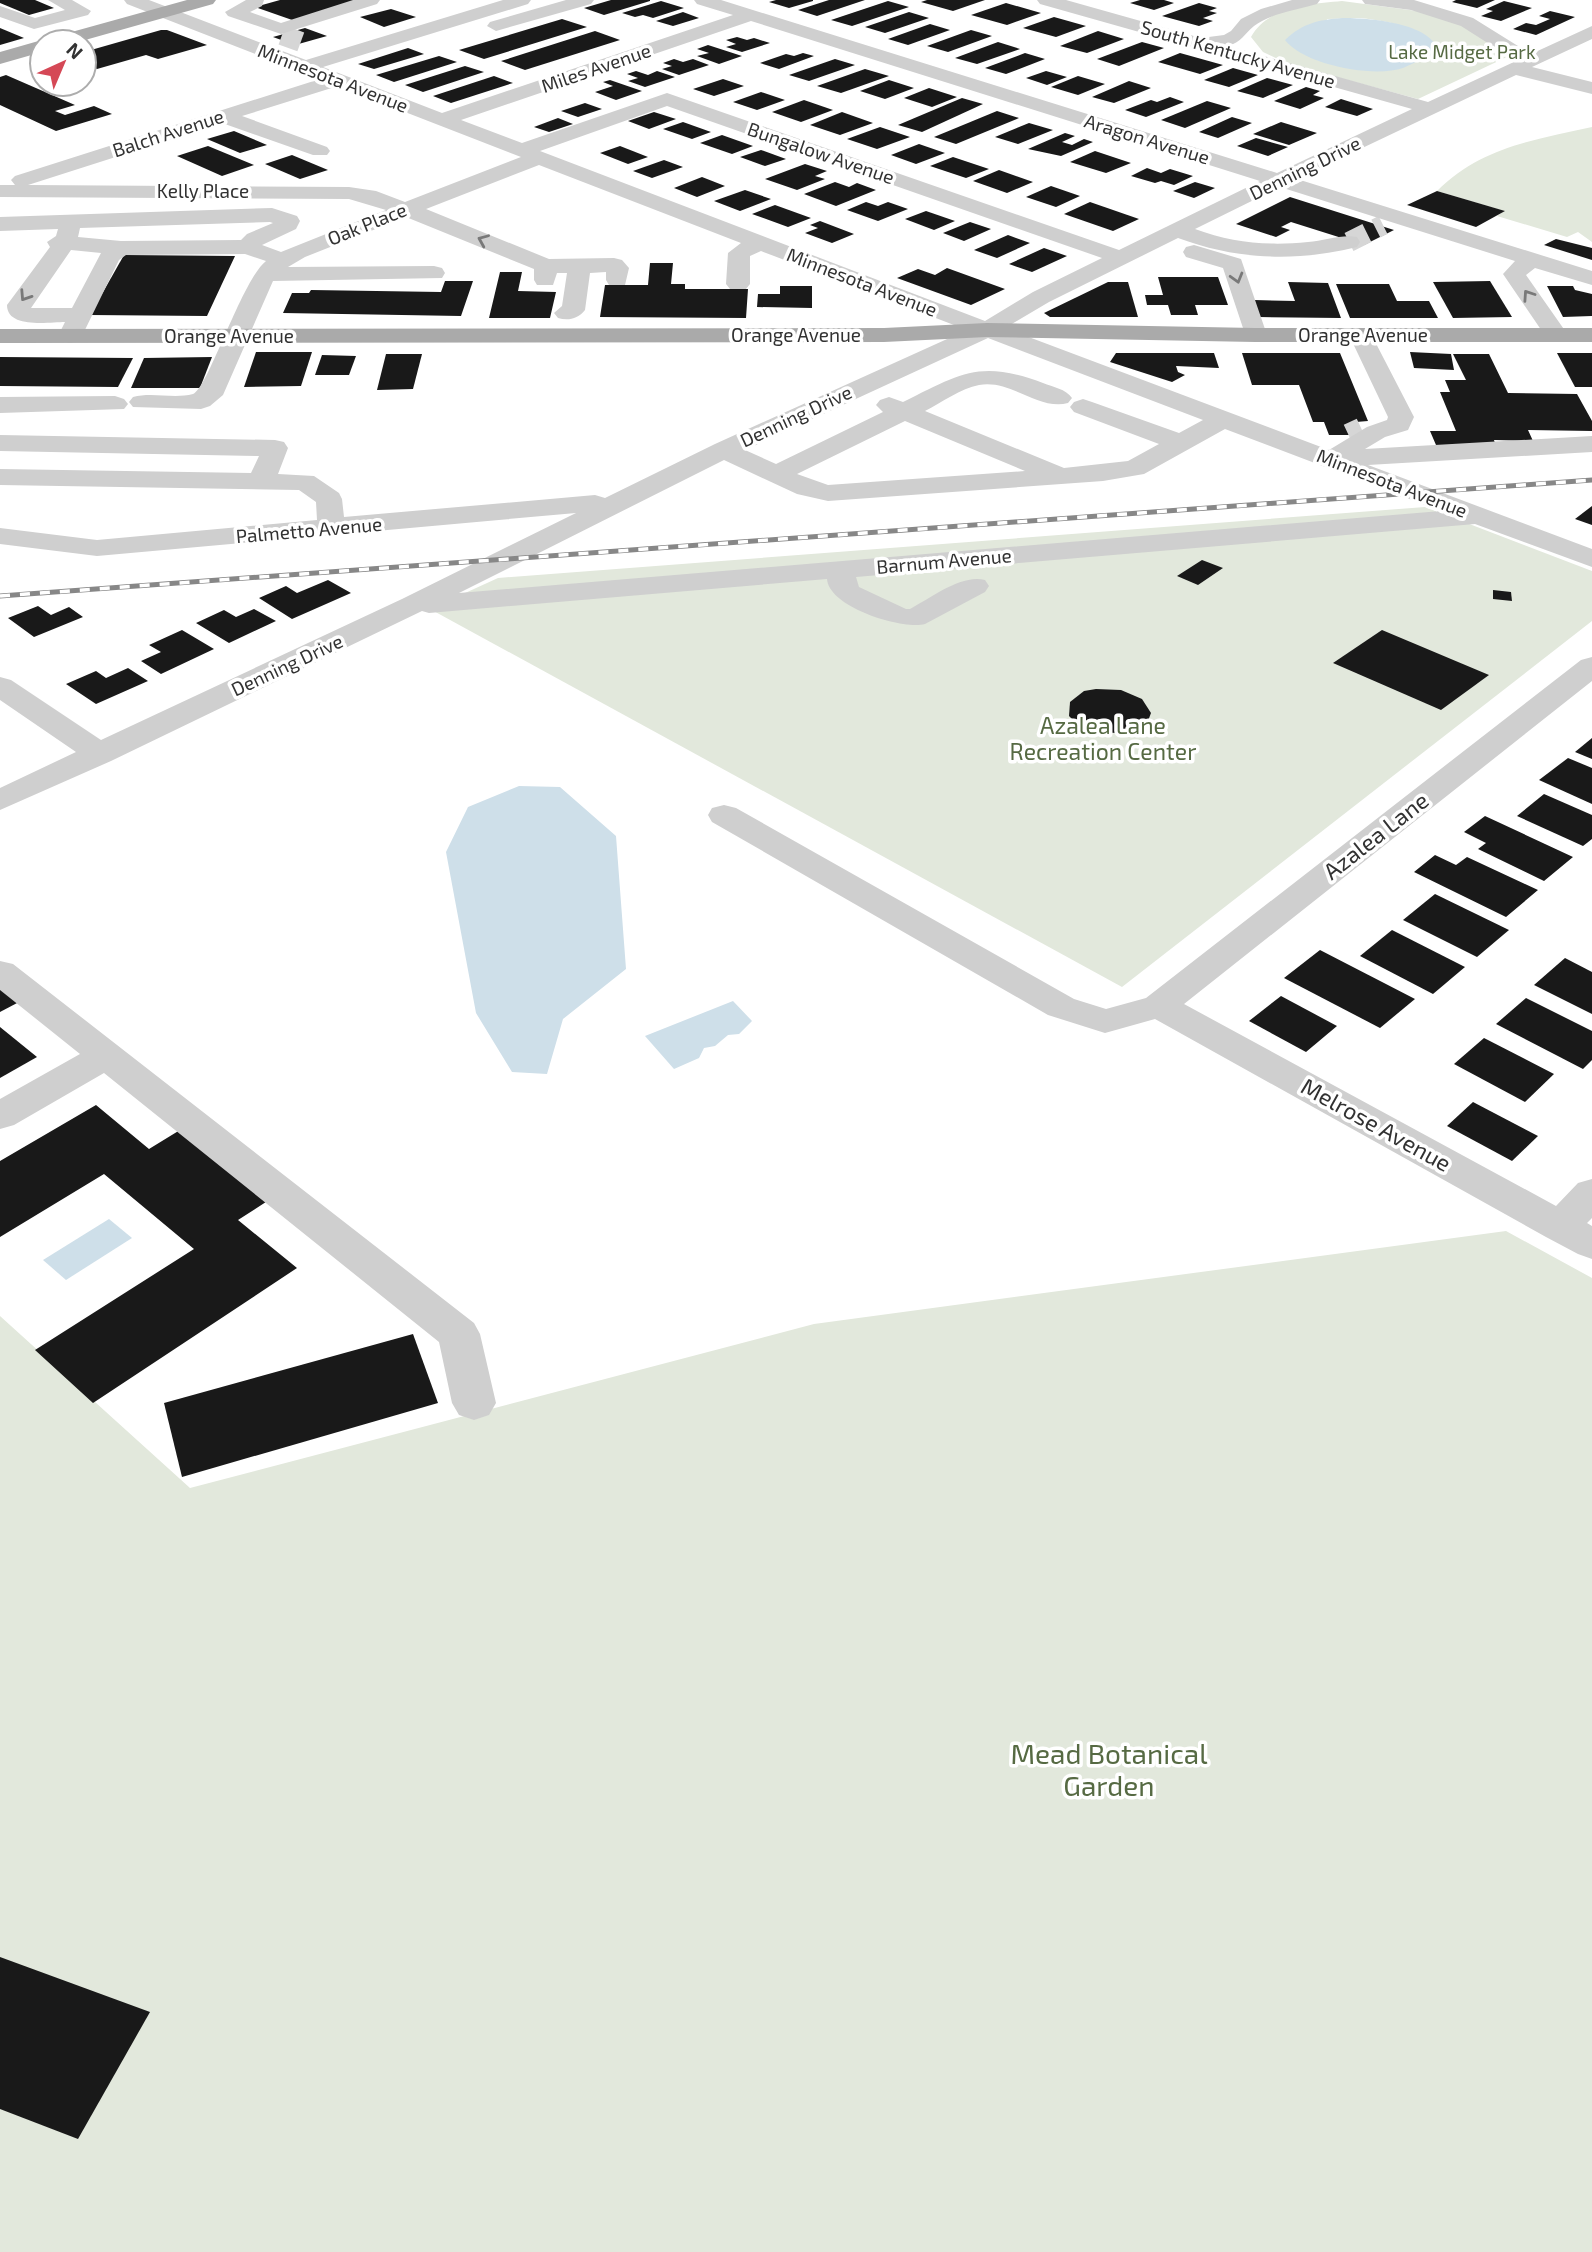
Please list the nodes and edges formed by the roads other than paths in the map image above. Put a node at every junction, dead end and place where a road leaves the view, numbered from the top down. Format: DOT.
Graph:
graph roads {
  1 [pos="57,0"];
  2 [pos="133,0"];
  3 [pos="207,0"];
  4 [pos="373,0"];
  5 [pos="480,0"];
  6 [pos="522,0"];
  7 [pos="584,0"];
  8 [pos="703,0"];
  9 [pos="1046,0"];
  10 [pos="1088,0"];
  11 [pos="1311,0"];
  12 [pos="1371,0"];
  13 [pos="256,1"];
  14 [pos="500,7"];
  15 [pos="1069,7"];
  16 [pos="442,8"];
  17 [pos="0,9"];
  18 [pos="164,12"];
  19 [pos="751,15"];
  20 [pos="319,17"];
  21 [pos="467,17"];
  22 [pos="29,22"];
  23 [pos="35,28"];
  24 [pos="68,28"];
  25 [pos="428,29"];
  26 [pos="353,30"];
  27 [pos="98,31"];
  28 [pos="288,31"];
  29 [pos="1592,32"];
  30 [pos="1238,35"];
  31 [pos="238,41"];
  32 [pos="386,41"];
  33 [pos="321,42"];
  34 [pos="1202,43"];
  35 [pos="28,50"];
  36 [pos="0,58"];
  37 [pos="1269,62"];
  38 [pos="1521,64"];
  39 [pos="304,66"];
  40 [pos="337,80"];
  41 [pos="1592,88"];
  42 [pos="1429,108"];
  43 [pos="222,116"];
  44 [pos="441,120"];
  45 [pos="320,151"];
  46 [pos="529,154"];
  47 [pos="1278,180"];
  48 [pos="0,190"];
  49 [pos="86,191"];
  50 [pos="403,209"];
  51 [pos="0,224"];
  52 [pos="68,232"];
  53 [pos="1169,236"];
  54 [pos="1349,242"];
  55 [pos="760,243"];
  56 [pos="15,245"];
  57 [pos="247,247"];
  58 [pos="121,248"];
  59 [pos="1122,258"];
  60 [pos="1532,259"];
  61 [pos="579,266"];
  62 [pos="274,267"];
  63 [pos="434,273"];
  64 [pos="549,277"];
  65 [pos="1592,278"];
  66 [pos="617,280"];
  67 [pos="738,284"];
  68 [pos="564,325"];
  69 [pos="75,326"];
  70 [pos="987,330"];
  71 [pos="1255,335"];
  72 [pos="1361,335"];
  73 [pos="1556,335"];
  74 [pos="1592,335"];
  75 [pos="0,336"];
  76 [pos="235,336"];
  77 [pos="852,390"];
  78 [pos="1059,398"];
  79 [pos="142,402"];
  80 [pos="115,404"];
  81 [pos="0,405"];
  82 [pos="1083,407"];
  83 [pos="904,411"];
  84 [pos="1224,419"];
  85 [pos="1399,419"];
  86 [pos="0,443"];
  87 [pos="1181,443"];
  88 [pos="1592,444"];
  89 [pos="724,450"];
  90 [pos="1331,459"];
  91 [pos="776,474"];
  92 [pos="1063,476"];
  93 [pos="0,477"];
  94 [pos="261,482"];
  95 [pos="618,501"];
  96 [pos="1477,517"];
  97 [pos="331,528"];
  98 [pos="0,536"];
  99 [pos="1592,559"];
  100 [pos="841,570"];
  101 [pos="975,586"];
  102 [pos="412,605"];
  103 [pos="1592,666"];
  104 [pos="0,685"];
  105 [pos="100,754"];
  106 [pos="0,800"];
  107 [pos="724,815"];
  108 [pos="0,972"];
  109 [pos="1159,1006"];
  110 [pos="106,1056"];
  111 [pos="0,1116"];
  112 [pos="1592,1193"];
  113 [pos="1576,1236"];
  114 [pos="474,1403"];
  1 -- 22 [label="street"];
  2 -- 18 [label="street, Minnesota Avenue"];
  3 -- 18 [label="main road"];
  4 -- 20 [label="street"];
  5 -- 14 [label="street"];
  6 -- 14 [label="street"];
  7 -- 25 [label="street"];
  8 -- 19 [label="street, Aragon Avenue"];
  9 -- 15 [label="street, South Kentucky Avenue"];
  10 -- 15 [label="street"];
  11 -- 30 [label="street"];
  12 -- 38 [label="street"];
  13 -- 28 [label="street"];
  14 -- 21 [label="street"];
  15 -- 34 [label="street, South Kentucky Avenue"];
  16 -- 21 [label="street"];
  17 -- 22 [label="street"];
  18 -- 27 [label="main road"];
  18 -- 31 [label="street, Minnesota Avenue"];
  19 -- 44 [label="street, Miles Avenue"];
  19 -- 47 [label="street, Aragon Avenue"];
  20 -- 26 [label="street"];
  20 -- 28 [label="street"];
  21 -- 25 [label="street"];
  22 -- 23 [label="street"];
  22 -- 24 [label="street"];
  25 -- 32 [label="street"];
  26 -- 32 [label="street"];
  26 -- 33 [label="street"];
  28 -- 31 [label="street"];
  29 -- 38 [label="street, Denning Drive"];
  30 -- 34 [label="street"];
  30 -- 37 [label="street"];
  31 -- 39 [label="street, Minnesota Avenue"];
  32 -- 39 [label="street"];
  34 -- 37 [label="street, South Kentucky Avenue"];
  35 -- 36 [label="main road"];
  37 -- 42 [label="street, South Kentucky Avenue"];
  38 -- 41 [label="street"];
  38 -- 42 [label="street, Denning Drive"];
  39 -- 40 [label="street, Minnesota Avenue"];
  40 -- 43 [label="street, Balch Avenue"];
  40 -- 44 [label="street, Minnesota Avenue"];
  42 -- 47 [label="street, Denning Drive"];
  43 -- 45 [label="street"];
  43 -- 48 [label="street, Balch Avenue"];
  44 -- 46 [label="street, Minnesota Avenue"];
  46 -- 50 [label="street, Oak Place"];
  46 -- 55 [label="street, Minnesota Avenue"];
  46 -- 59 [label="street, Bungalow Avenue"];
  47 -- 53 [label="street, Denning Drive"];
  47 -- 60 [label="street, Aragon Avenue"];
  48 -- 49 [label="street, Kelly Place"];
  49 -- 50 [label="street, Kelly Place"];
  49 -- 52 [label="street"];
  50 -- 62 [label="street, Oak Place"];
  64 -- 50 [label="street, Kelly Place, one-way"];
  51 -- 52 [label="street"];
  52 -- 56 [label="street"];
  52 -- 57 [label="street"];
  52 -- 58 [label="street"];
  52 -- 69 [label="street, one-way"];
  53 -- 54 [label="street"];
  53 -- 59 [label="street, Denning Drive"];
  53 -- 71 [label="street, one-way"];
  55 -- 67 [label="street"];
  55 -- 70 [label="street, Minnesota Avenue"];
  57 -- 58 [label="street"];
  57 -- 62 [label="street"];
  58 -- 69 [label="street"];
  59 -- 70 [label="street, Denning Drive"];
  60 -- 65 [label="street, Aragon Avenue"];
  73 -- 60 [label="street, one-way"];
  61 -- 64 [label="street"];
  61 -- 66 [label="street"];
  61 -- 68 [label="street"];
  62 -- 63 [label="street"];
  62 -- 76 [label="street"];
  64 -- 68 [label="street"];
  68 -- 70 [label="main road, Orange Avenue"];
  68 -- 76 [label="main road, Orange Avenue"];
  69 -- 75 [label="main road, Orange Avenue"];
  69 -- 76 [label="main road, Orange Avenue"];
  70 -- 71 [label="main road, Orange Avenue"];
  70 -- 77 [label="street, Denning Drive"];
  70 -- 84 [label="street, Minnesota Avenue"];
  71 -- 72 [label="main road, Orange Avenue"];
  72 -- 73 [label="main road, Orange Avenue"];
  72 -- 85 [label="street"];
  73 -- 74 [label="main road, Orange Avenue"];
  76 -- 79 [label="street"];
  77 -- 83 [label="street"];
  77 -- 89 [label="street, Denning Drive"];
  78 -- 83 [label="street"];
  80 -- 81 [label="street"];
  82 -- 87 [label="street"];
  83 -- 91 [label="street"];
  83 -- 92 [label="street"];
  84 -- 87 [label="street"];
  84 -- 90 [label="street, Minnesota Avenue"];
  85 -- 90 [label="street"];
  85 -- 90 [label="street"];
  86 -- 94 [label="street"];
  87 -- 92 [label="street"];
  88 -- 90 [label="street"];
  89 -- 91 [label="street"];
  89 -- 95 [label="street, Denning Drive"];
  90 -- 96 [label="street, Minnesota Avenue"];
  91 -- 92 [label="street"];
  93 -- 94 [label="street"];
  94 -- 97 [label="street"];
  95 -- 97 [label="street, Palmetto Avenue"];
  95 -- 102 [label="street, Denning Drive"];
  96 -- 99 [label="street, Minnesota Avenue"];
  96 -- 100 [label="street, Barnum Avenue"];
  97 -- 98 [label="street, Palmetto Avenue"];
  100 -- 101 [label="street"];
  100 -- 102 [label="street, Barnum Avenue"];
  102 -- 105 [label="street, Denning Drive"];
  103 -- 109 [label="street, Azalea Lane"];
  104 -- 105 [label="street"];
  105 -- 106 [label="street, Denning Drive"];
  107 -- 109 [label="street"];
  108 -- 110 [label="street"];
  109 -- 113 [label="street, Melrose Avenue"];
  110 -- 111 [label="street"];
  110 -- 114 [label="street"];
  112 -- 113 [label="street"];
}
